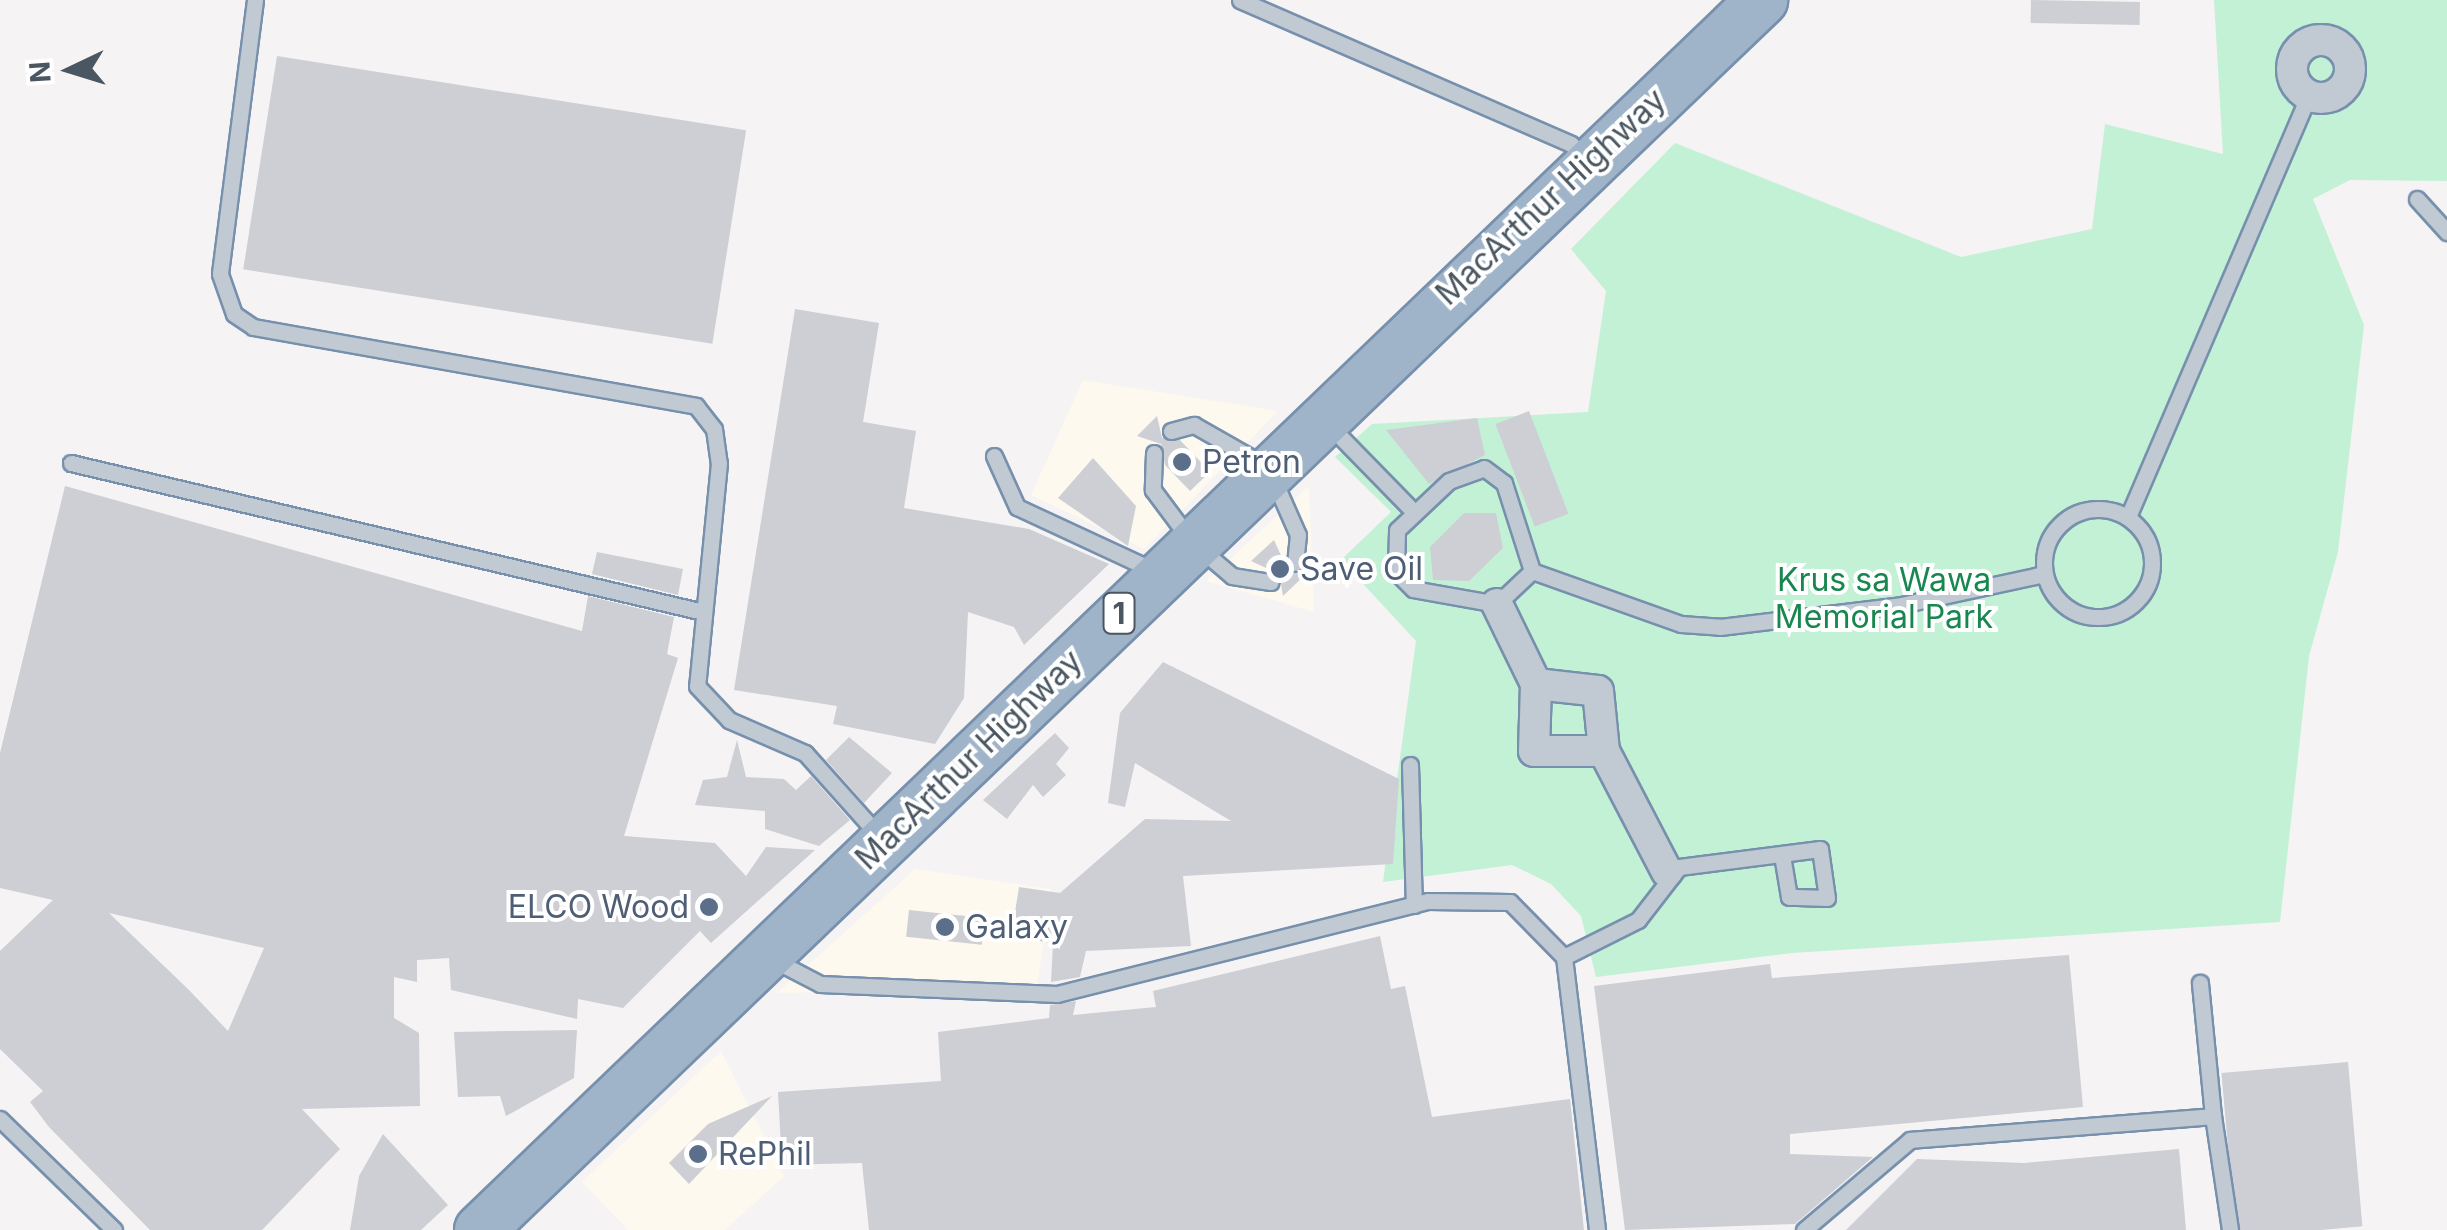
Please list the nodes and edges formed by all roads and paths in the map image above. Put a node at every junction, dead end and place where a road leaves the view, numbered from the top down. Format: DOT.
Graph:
graph roads {
  1 [pos="254,0"];
  2 [pos="1240,0"];
  3 [pos="1762,0"];
  4 [pos="2310,96"];
  5 [pos="1588,162"];
  6 [pos="2417,199"];
  7 [pos="2447,232"];
  8 [pos="1321,417"];
  9 [pos="1171,431"];
  10 [pos="1154,454"];
  11 [pos="994,456"];
  12 [pos="71,463"];
  13 [pos="1268,467"];
  14 [pos="1413,510"];
  15 [pos="2128,517"];
  16 [pos="1175,557"];
  17 [pos="1294,563"];
  18 [pos="1532,571"];
  19 [pos="2044,574"];
  20 [pos="1271,582"];
  21 [pos="1497,604"];
  22 [pos="699,611"];
  23 [pos="1536,684"];
  24 [pos="1604,751"];
  25 [pos="1410,764"];
  26 [pos="884,843"];
  27 [pos="1782,855"];
  28 [pos="1667,872"];
  29 [pos="1414,905"];
  30 [pos="768,955"];
  31 [pos="1564,957"];
  32 [pos="2200,983"];
  33 [pos="2213,1116"];
  34 [pos="0,1119"];
  35 [pos="1811,1229"];
  36 [pos="114,1230"];
  37 [pos="480,1230"];
  38 [pos="1597,1230"];
  39 [pos="2230,1230"];
  1 -- 22 [label="lane"];
  2 -- 5 [label="lane"];
  3 -- 5 [label="highway, MacArthur Highway / 1"];
  4 -- 15 [label="lane"];
  5 -- 8 [label="highway, MacArthur Highway / 1"];
  6 -- 7 [label="lane"];
  8 -- 13 [label="highway, MacArthur Highway / 1"];
  8 -- 14 [label="lane"];
  9 -- 13 [label="lane"];
  10 -- 16 [label="lane"];
  11 -- 16 [label="lane"];
  12 -- 22 [label="lane"];
  13 -- 16 [label="highway, MacArthur Highway / 1"];
  13 -- 17 [label="lane"];
  14 -- 18 [label="lane"];
  14 -- 21 [label="lane"];
  15 -- 19 [label="lane"];
  15 -- 19 [label="lane"];
  16 -- 20 [label="lane"];
  16 -- 26 [label="highway, MacArthur Highway / 1"];
  18 -- 19 [label="lane"];
  18 -- 21 [label="lane"];
  21 -- 23 [label="street"];
  22 -- 26 [label="lane"];
  23 -- 24 [label="street"];
  23 -- 24 [label="street"];
  24 -- 28 [label="street"];
  25 -- 29 [label="lane"];
  26 -- 30 [label="highway, MacArthur Highway / 1"];
  27 -- 28 [label="lane"];
  28 -- 31 [label="lane"];
  29 -- 30 [label="lane"];
  29 -- 31 [label="lane"];
  30 -- 37 [label="highway, MacArthur Highway / 1"];
  31 -- 38 [label="lane"];
  32 -- 33 [label="lane"];
  33 -- 35 [label="lane"];
  33 -- 39 [label="lane"];
  34 -- 36 [label="lane"];
}
